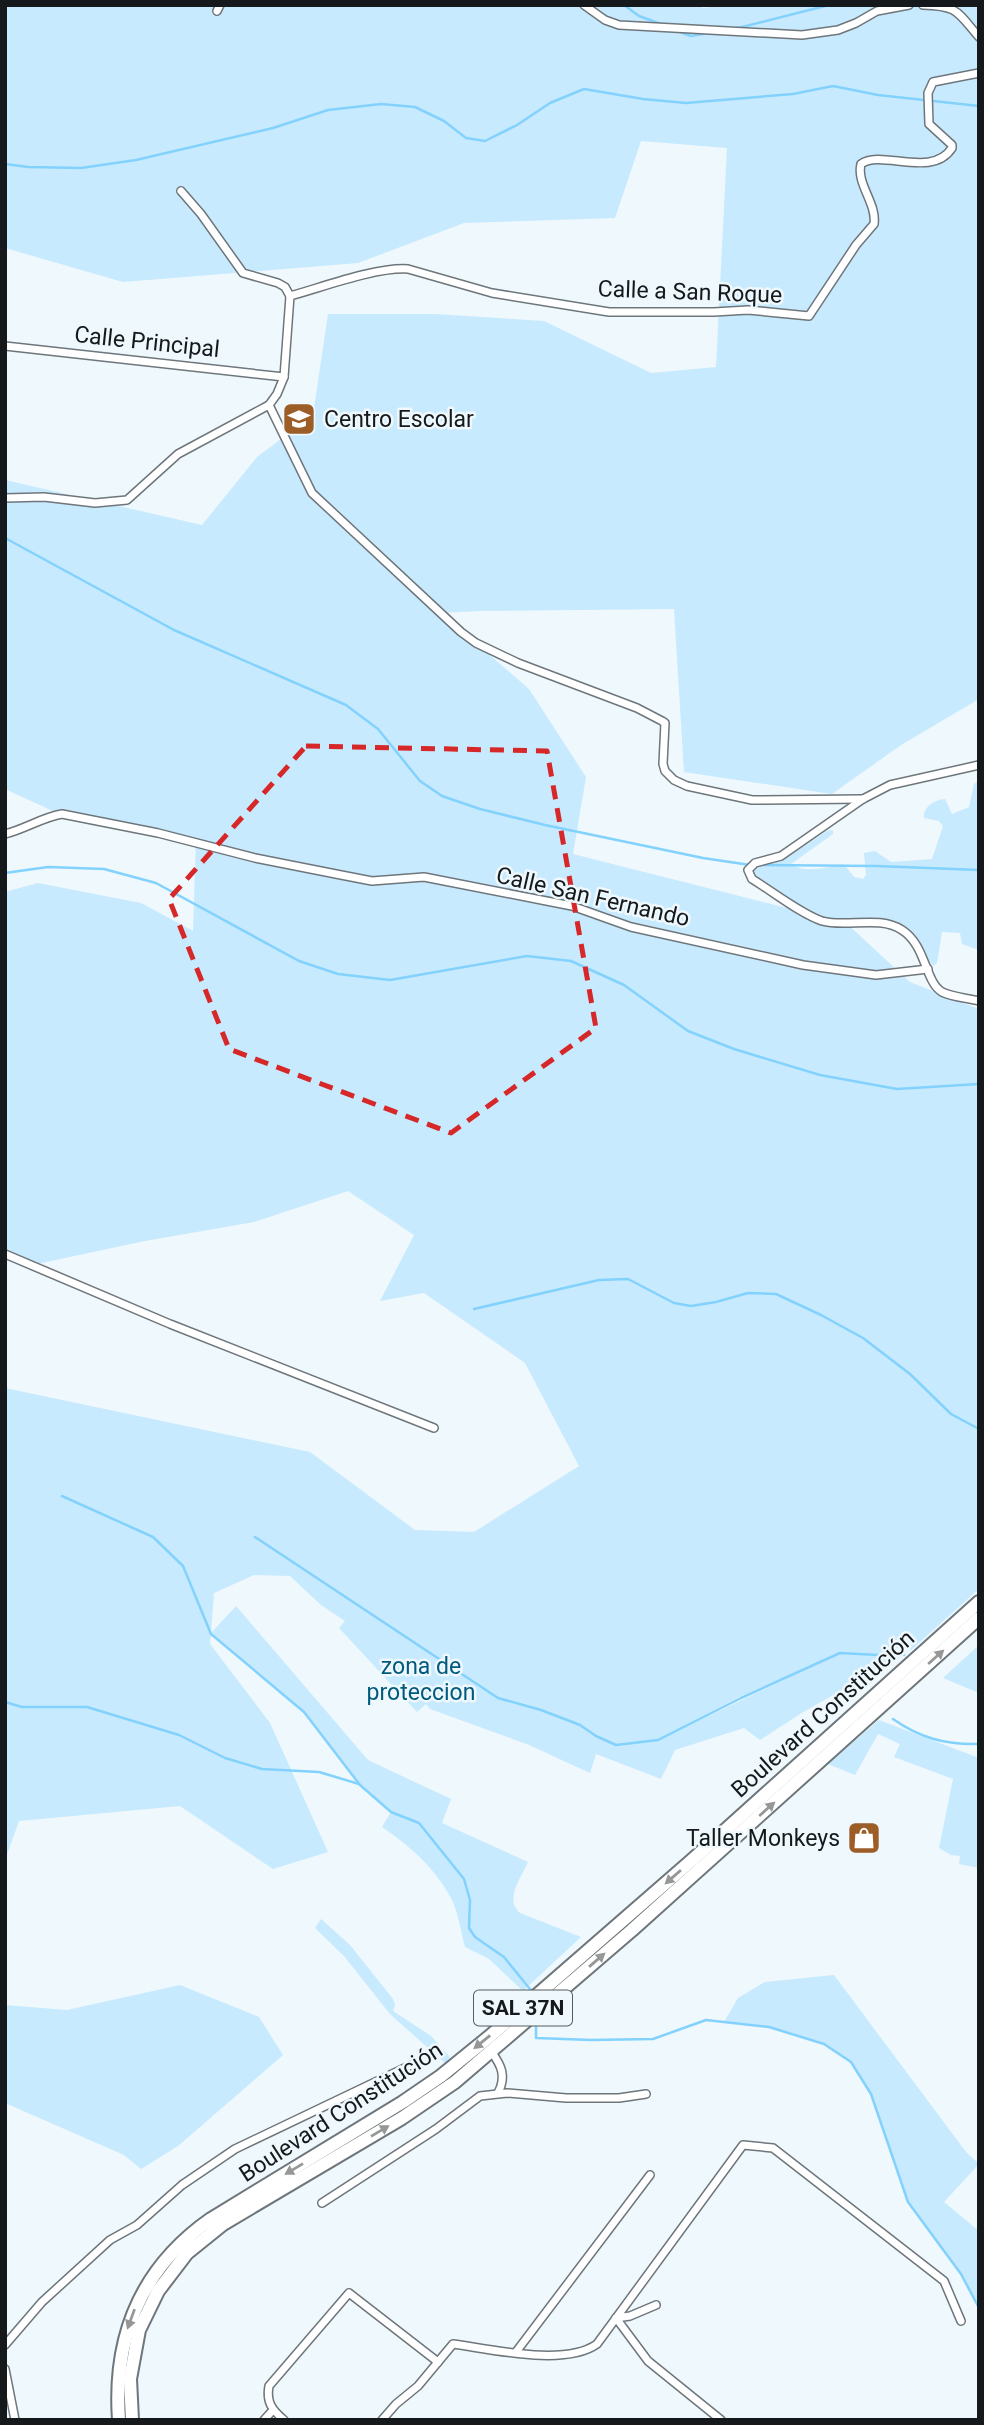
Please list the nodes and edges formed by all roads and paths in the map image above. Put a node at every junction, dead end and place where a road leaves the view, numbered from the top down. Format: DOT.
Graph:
graph roads {
  1 [pos="583,5"];
  2 [pos="909,5"];
  3 [pos="923,5"];
  4 [pos="979,37"];
  5 [pos="979,73"];
  6 [pos="181,191"];
  7 [pos="290,296"];
  8 [pos="5,346"];
  9 [pos="284,377"];
  10 [pos="268,405"];
  11 [pos="5,498"];
  12 [pos="979,765"];
  13 [pos="863,799"];
  14 [pos="5,834"];
  15 [pos="929,969"];
  16 [pos="979,1001"];
  17 [pos="5,1254"];
  18 [pos="433,1428"];
  19 [pos="979,1602"];
  20 [pos="979,1618"];
  21 [pos="491,2051"];
  22 [pos="413,2064"];
  23 [pos="498,2093"];
  24 [pos="646,2094"];
  25 [pos="650,2175"];
  26 [pos="323,2203"];
  27 [pos="656,2305"];
  28 [pos="616,2318"];
  29 [pos="961,2321"];
  30 [pos="5,2345"];
  31 [pos="516,2352"];
  32 [pos="438,2362"];
  33 [pos="5,2369"];
  34 [pos="273,2410"];
  35 [pos="15,2420"];
  36 [pos="120,2420"];
  37 [pos="132,2420"];
  38 [pos="264,2420"];
  39 [pos="285,2420"];
  40 [pos="382,2420"];
  41 [pos="721,2420"];
  1 -- 2 [label="street"];
  3 -- 4 [label="street"];
  5 -- 7 [label="street, Calle a San Roque"];
  6 -- 7 [label="street"];
  7 -- 9 [label="street"];
  8 -- 9 [label="street, Calle Principal"];
  9 -- 10 [label="street"];
  10 -- 11 [label="street"];
  10 -- 13 [label="street"];
  12 -- 13 [label="street"];
  13 -- 15 [label="street"];
  14 -- 15 [label="street, Calle San Fernando"];
  15 -- 16 [label="street"];
  17 -- 18 [label="street"];
  19 -- 36 [label="highway, Boulevard Constitución / SAL 37N, one-way"];
  21 -- 20 [label="highway, Boulevard Constitución / SAL 37N, one-way"];
  21 -- 23 [label="street"];
  37 -- 21 [label="highway, Boulevard Constitución / SAL 37N, one-way"];
  22 -- 30 [label="street"];
  23 -- 24 [label="street"];
  23 -- 26 [label="street"];
  25 -- 31 [label="street"];
  27 -- 28 [label="street"];
  28 -- 29 [label="street"];
  28 -- 31 [label="street"];
  28 -- 41 [label="street"];
  31 -- 32 [label="street"];
  32 -- 34 [label="street"];
  32 -- 40 [label="street"];
  33 -- 35 [label="street"];
  34 -- 38 [label="street"];
  34 -- 39 [label="street"];
}
